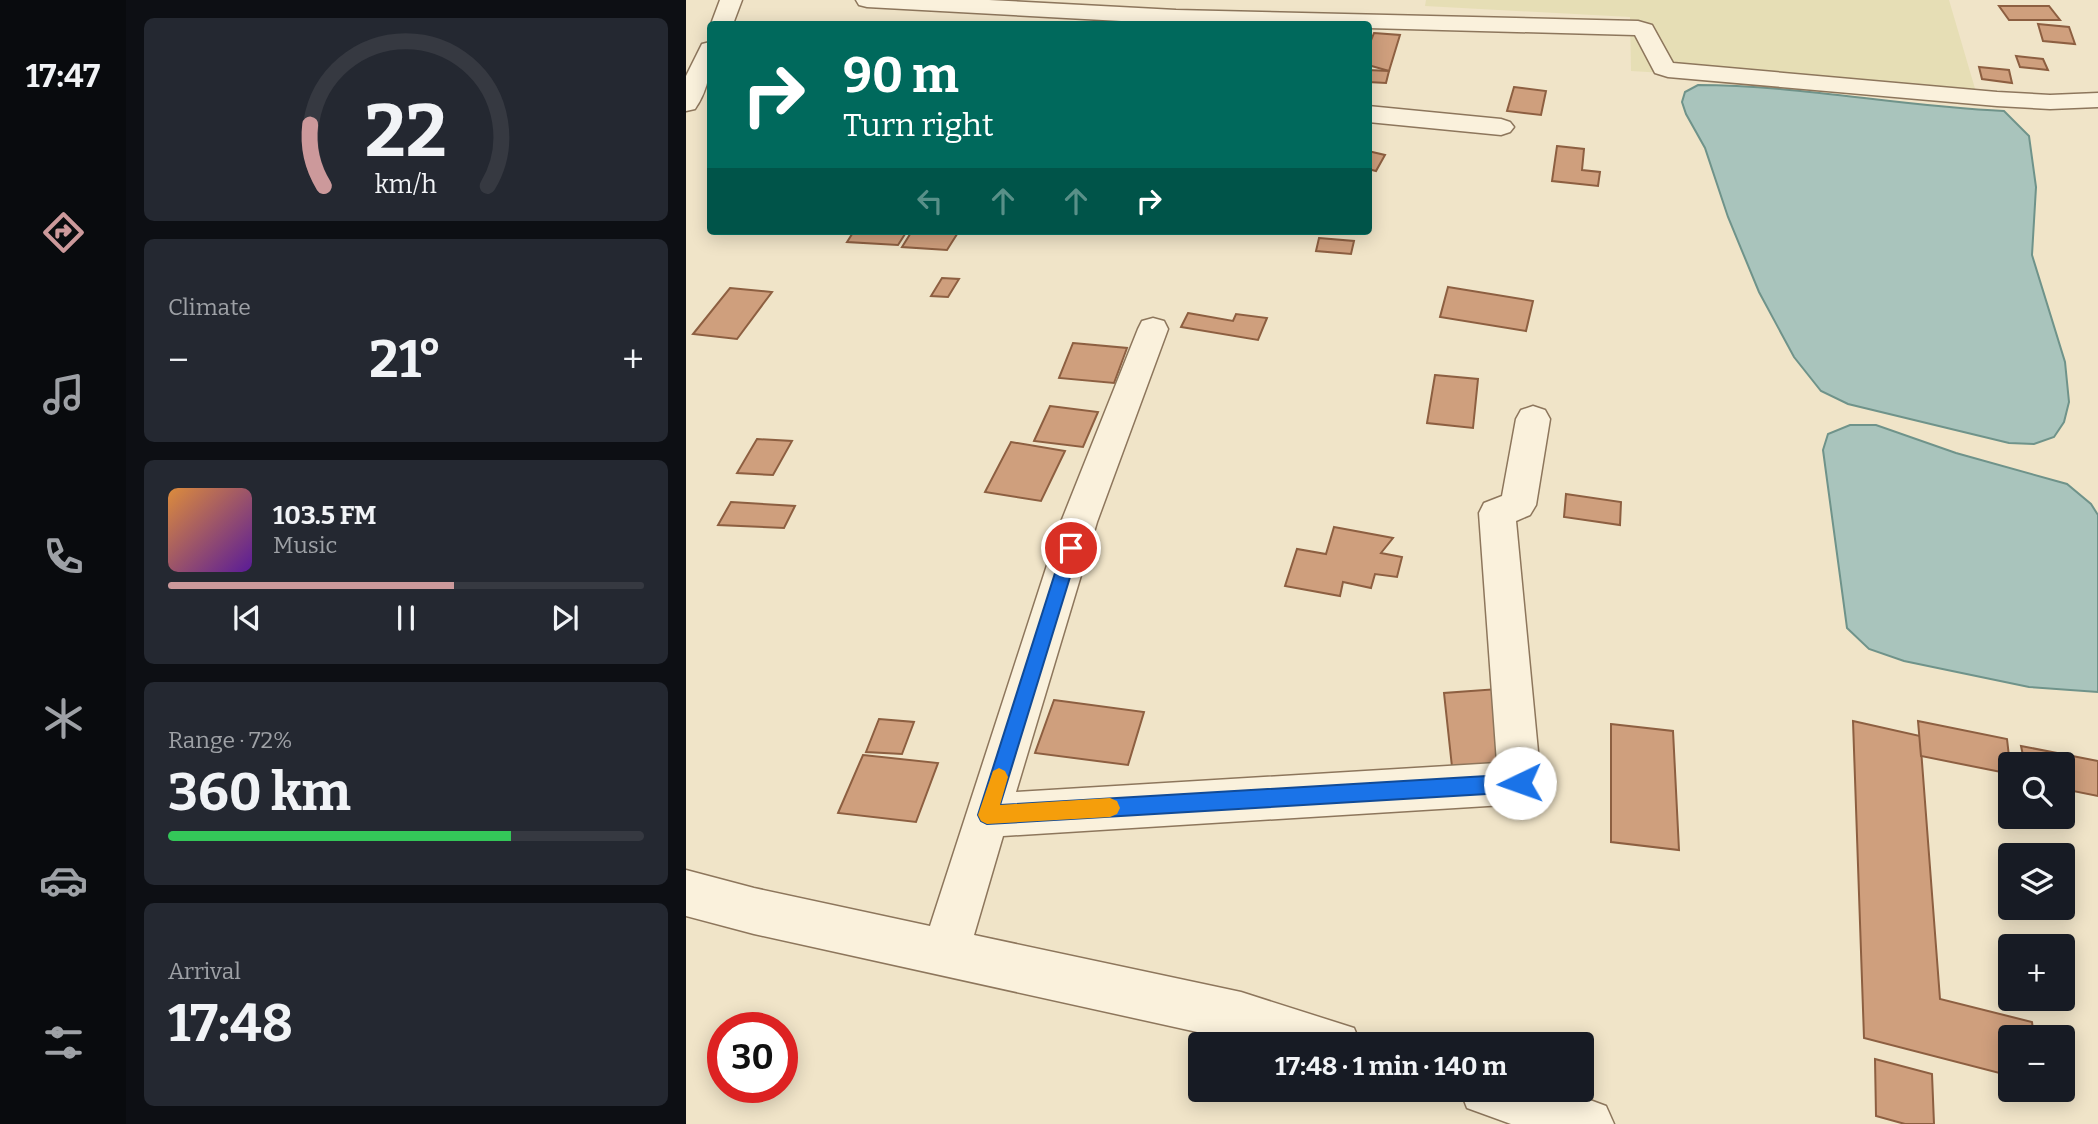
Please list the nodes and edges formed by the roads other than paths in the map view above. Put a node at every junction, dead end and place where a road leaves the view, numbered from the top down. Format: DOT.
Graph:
graph roads {
  1 [pos="754,0"];
  2 [pos="867,0"];
  3 [pos="945,9"];
  4 [pos="1243,9"];
  5 [pos="728,10"];
  6 [pos="1085,19"];
  7 [pos="707,56"];
  8 [pos="2098,100"];
  9 [pos="686,104"];
  10 [pos="1372,114"];
  11 [pos="1501,127"];
  12 [pos="1153,329"];
  13 [pos="1533,419"];
  14 [pos="987,815"];
  15 [pos="686,893"];
  16 [pos="945,951"];
  17 [pos="1293,1032"];
  18 [pos="1513,1102"];
  19 [pos="1553,1119"];
  1 -- 5 [label="street"];
  2 -- 3 [label="street"];
  3 -- 6 [label="street"];
  4 -- 6 [label="street"];
  4 -- 8 [label="street"];
  7 -- 9 [label="street"];
  10 -- 11 [label="street"];
  12 -- 14 [label="street"];
  13 -- 14 [label="street"];
  14 -- 16 [label="street"];
  15 -- 16 [label="street"];
  16 -- 17 [label="street"];
  18 -- 19 [label="street"];
}
